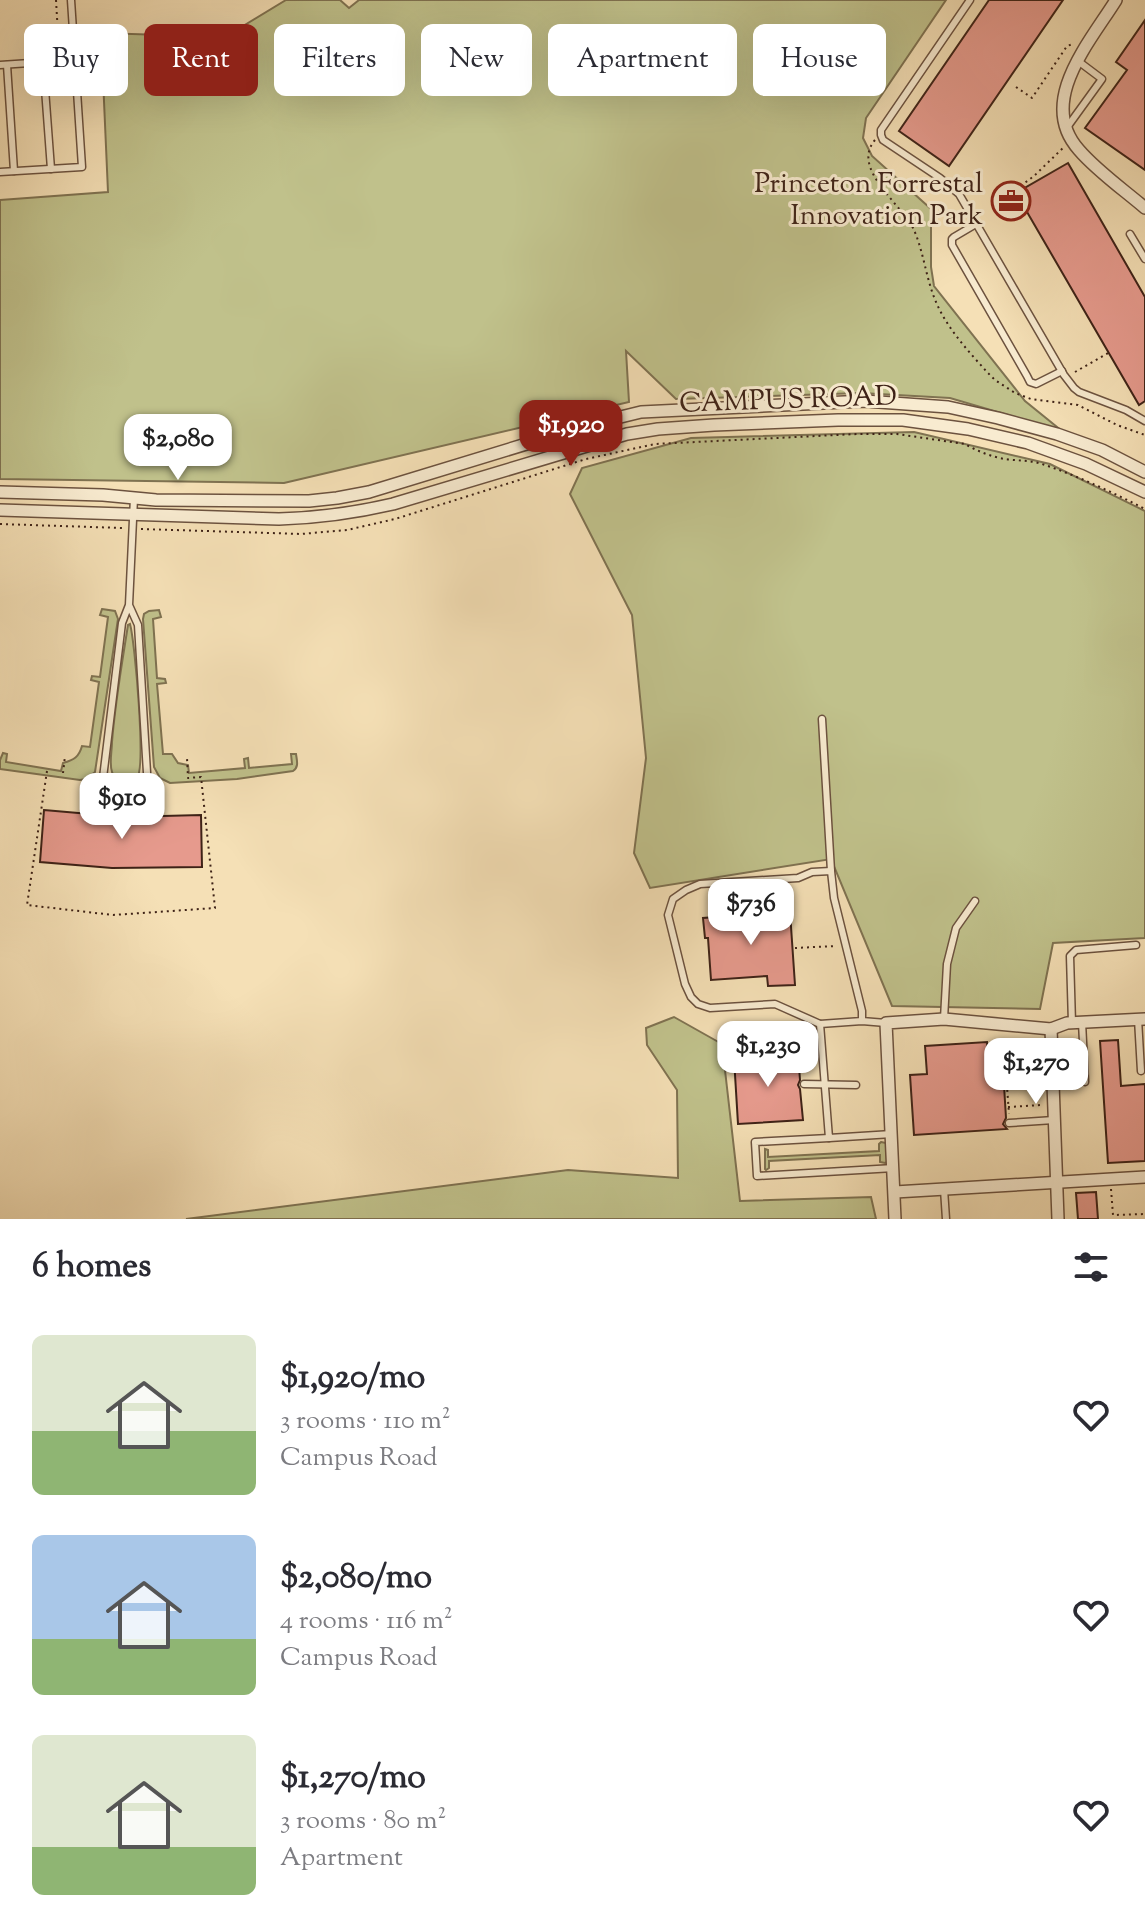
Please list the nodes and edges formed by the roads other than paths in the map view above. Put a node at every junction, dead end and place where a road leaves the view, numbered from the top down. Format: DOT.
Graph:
graph roads {
  1 [pos="71,0"];
  2 [pos="970,0"];
  3 [pos="1116,0"];
  4 [pos="73,24"];
  5 [pos="1078,61"];
  6 [pos="24,63"];
  7 [pos="3,65"];
  8 [pos="46,96"];
  9 [pos="77,96"];
  10 [pos="1066,129"];
  11 [pos="51,169"];
  12 [pos="14,171"];
  13 [pos="0,172"];
  14 [pos="1145,208"];
  15 [pos="976,224"];
  16 [pos="1130,234"];
  17 [pos="1145,259"];
  18 [pos="1062,371"];
  19 [pos="1145,421"];
  20 [pos="1145,472"];
  21 [pos="0,492"];
  22 [pos="1145,492"];
  23 [pos="134,498"];
  24 [pos="0,510"];
  25 [pos="134,514"];
  26 [pos="129,605"];
  27 [pos="822,719"];
  28 [pos="831,871"];
  29 [pos="975,901"];
  30 [pos="1136,945"];
  31 [pos="944,1019"];
  32 [pos="1142,1019"];
  33 [pos="862,1021"];
  34 [pos="1077,1022"];
  35 [pos="886,1023"];
  36 [pos="820,1024"];
  37 [pos="1051,1029"];
  38 [pos="1141,1071"];
  39 [pos="1085,1082"];
  40 [pos="804,1084"];
  41 [pos="825,1084"];
  42 [pos="856,1085"];
  43 [pos="1054,1120"];
  44 [pos="1009,1123"];
  45 [pos="892,1134"];
  46 [pos="829,1138"];
  47 [pos="894,1168"];
  48 [pos="1145,1177"];
  49 [pos="1056,1182"];
  50 [pos="944,1189"];
  51 [pos="895,1192"];
  52 [pos="895,1219"];
  53 [pos="946,1219"];
  54 [pos="1058,1219"];
  1 -- 4 [label="lane"];
  2 -- 15 [label="lane"];
  3 -- 5 [label="street"];
  5 -- 10 [label="street"];
  5 -- 10 [label="lane"];
  6 -- 7 [label="lane"];
  7 -- 12 [label="lane"];
  8 -- 11 [label="lane"];
  9 -- 11 [label="lane"];
  10 -- 14 [label="street"];
  11 -- 12 [label="lane"];
  12 -- 13 [label="lane"];
  15 -- 18 [label="lane"];
  15 -- 18 [label="lane"];
  16 -- 17 [label="lane"];
  18 -- 19 [label="lane"];
  20 -- 23 [label="street, CAMPUS ROAD"];
  21 -- 23 [label="street, CAMPUS ROAD"];
  22 -- 25 [label="street, CAMPUS ROAD"];
  23 -- 25 [label="lane"];
  24 -- 25 [label="street, CAMPUS ROAD"];
  25 -- 26 [label="lane"];
  26 -- 26 [label="lane"];
  27 -- 28 [label="lane"];
  28 -- 33 [label="lane"];
  28 -- 36 [label="lane"];
  29 -- 31 [label="lane"];
  30 -- 34 [label="lane"];
  31 -- 35 [label="street"];
  31 -- 37 [label="street"];
  32 -- 34 [label="street"];
  32 -- 38 [label="lane"];
  33 -- 35 [label="lane"];
  33 -- 36 [label="lane"];
  34 -- 37 [label="street"];
  34 -- 39 [label="lane"];
  35 -- 45 [label="street"];
  36 -- 41 [label="lane"];
  37 -- 43 [label="street"];
  40 -- 41 [label="lane"];
  41 -- 42 [label="lane"];
  41 -- 46 [label="lane"];
  43 -- 44 [label="lane"];
  43 -- 49 [label="street"];
  45 -- 46 [label="lane"];
  45 -- 47 [label="street"];
  46 -- 47 [label="lane"];
  47 -- 51 [label="street"];
  48 -- 49 [label="street"];
  49 -- 50 [label="street"];
  49 -- 54 [label="street"];
  50 -- 51 [label="street"];
  50 -- 53 [label="lane"];
  51 -- 52 [label="street"];
}
